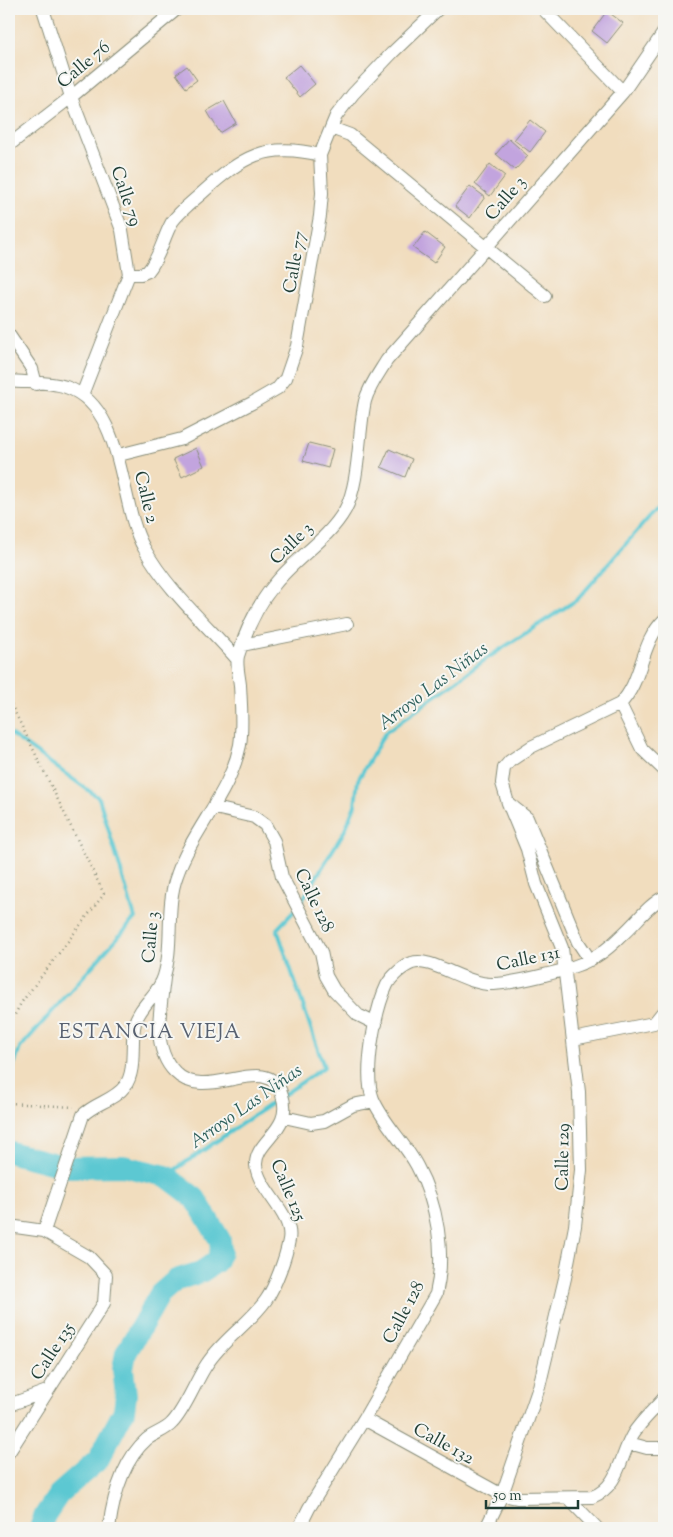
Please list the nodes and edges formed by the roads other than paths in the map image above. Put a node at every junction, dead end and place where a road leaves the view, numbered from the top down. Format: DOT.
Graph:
graph roads {
  1 [pos="43,9"];
  2 [pos="177,9"];
  3 [pos="438,9"];
  4 [pos="543,9"];
  5 [pos="664,32"];
  6 [pos="623,92"];
  7 [pos="71,97"];
  8 [pos="331,128"];
  9 [pos="9,145"];
  10 [pos="320,155"];
  11 [pos="484,248"];
  12 [pos="129,274"];
  13 [pos="545,296"];
  14 [pos="9,335"];
  15 [pos="9,381"];
  16 [pos="36,384"];
  17 [pos="82,395"];
  18 [pos="119,455"];
  19 [pos="664,620"];
  20 [pos="348,624"];
  21 [pos="242,645"];
  22 [pos="237,659"];
  23 [pos="620,704"];
  24 [pos="664,770"];
  25 [pos="508,803"];
  26 [pos="215,808"];
  27 [pos="664,897"];
  28 [pos="590,960"];
  29 [pos="565,969"];
  30 [pos="164,978"];
  31 [pos="662,1013"];
  32 [pos="376,1024"];
  33 [pos="573,1039"];
  34 [pos="374,1101"];
  35 [pos="284,1117"];
  36 [pos="9,1226"];
  37 [pos="44,1232"];
  38 [pos="47,1391"];
  39 [pos="664,1398"];
  40 [pos="9,1405"];
  41 [pos="364,1419"];
  42 [pos="629,1443"];
  43 [pos="664,1448"];
  44 [pos="9,1452"];
  45 [pos="502,1495"];
  46 [pos="568,1498"];
  47 [pos="109,1528"];
  48 [pos="299,1528"];
  49 [pos="486,1528"];
  50 [pos="597,1528"];
  1 -- 7 [label="street, Calle 79"];
  2 -- 7 [label="street, Calle 76"];
  3 -- 8 [label="street, Calle 77"];
  4 -- 6 [label="street"];
  5 -- 6 [label="street, Calle 3"];
  6 -- 11 [label="street, Calle 3"];
  7 -- 9 [label="street, Calle 76"];
  7 -- 12 [label="street, Calle 79"];
  8 -- 10 [label="street, Calle 77"];
  8 -- 11 [label="street"];
  10 -- 12 [label="street"];
  10 -- 18 [label="street, Calle 77"];
  11 -- 13 [label="street"];
  11 -- 21 [label="street, Calle 3"];
  12 -- 17 [label="street"];
  14 -- 16 [label="street"];
  15 -- 16 [label="street, Calle 2"];
  16 -- 17 [label="street, Calle 2"];
  17 -- 18 [label="street, Calle 2"];
  18 -- 22 [label="street, Calle 2"];
  19 -- 23 [label="street"];
  20 -- 21 [label="street"];
  21 -- 22 [label="street, Calle 3"];
  22 -- 26 [label="street, Calle 3"];
  23 -- 24 [label="street"];
  23 -- 25 [label="street, Calle 129"];
  25 -- 28 [label="street"];
  25 -- 29 [label="street, Calle 129"];
  26 -- 30 [label="street, Calle 3"];
  26 -- 32 [label="street, Calle 128"];
  27 -- 28 [label="street, Calle 131"];
  28 -- 29 [label="street, Calle 131"];
  29 -- 32 [label="street, Calle 131"];
  29 -- 33 [label="street, Calle 129"];
  30 -- 35 [label="street"];
  30 -- 37 [label="street, Calle 3"];
  31 -- 33 [label="street"];
  32 -- 34 [label="street, Calle 131"];
  33 -- 45 [label="street, Calle 129"];
  34 -- 35 [label="street"];
  34 -- 41 [label="street, Calle 128"];
  35 -- 47 [label="street, Calle 125"];
  36 -- 37 [label="street"];
  37 -- 38 [label="street, Calle 135"];
  38 -- 40 [label="street"];
  38 -- 44 [label="street, Calle 135"];
  39 -- 42 [label="street"];
  41 -- 45 [label="street, Calle 132"];
  41 -- 48 [label="street, Calle 128"];
  42 -- 43 [label="street"];
  42 -- 46 [label="street, Calle 132"];
  45 -- 46 [label="street, Calle 132"];
  45 -- 49 [label="street, Calle 129"];
  46 -- 50 [label="street"];
}
